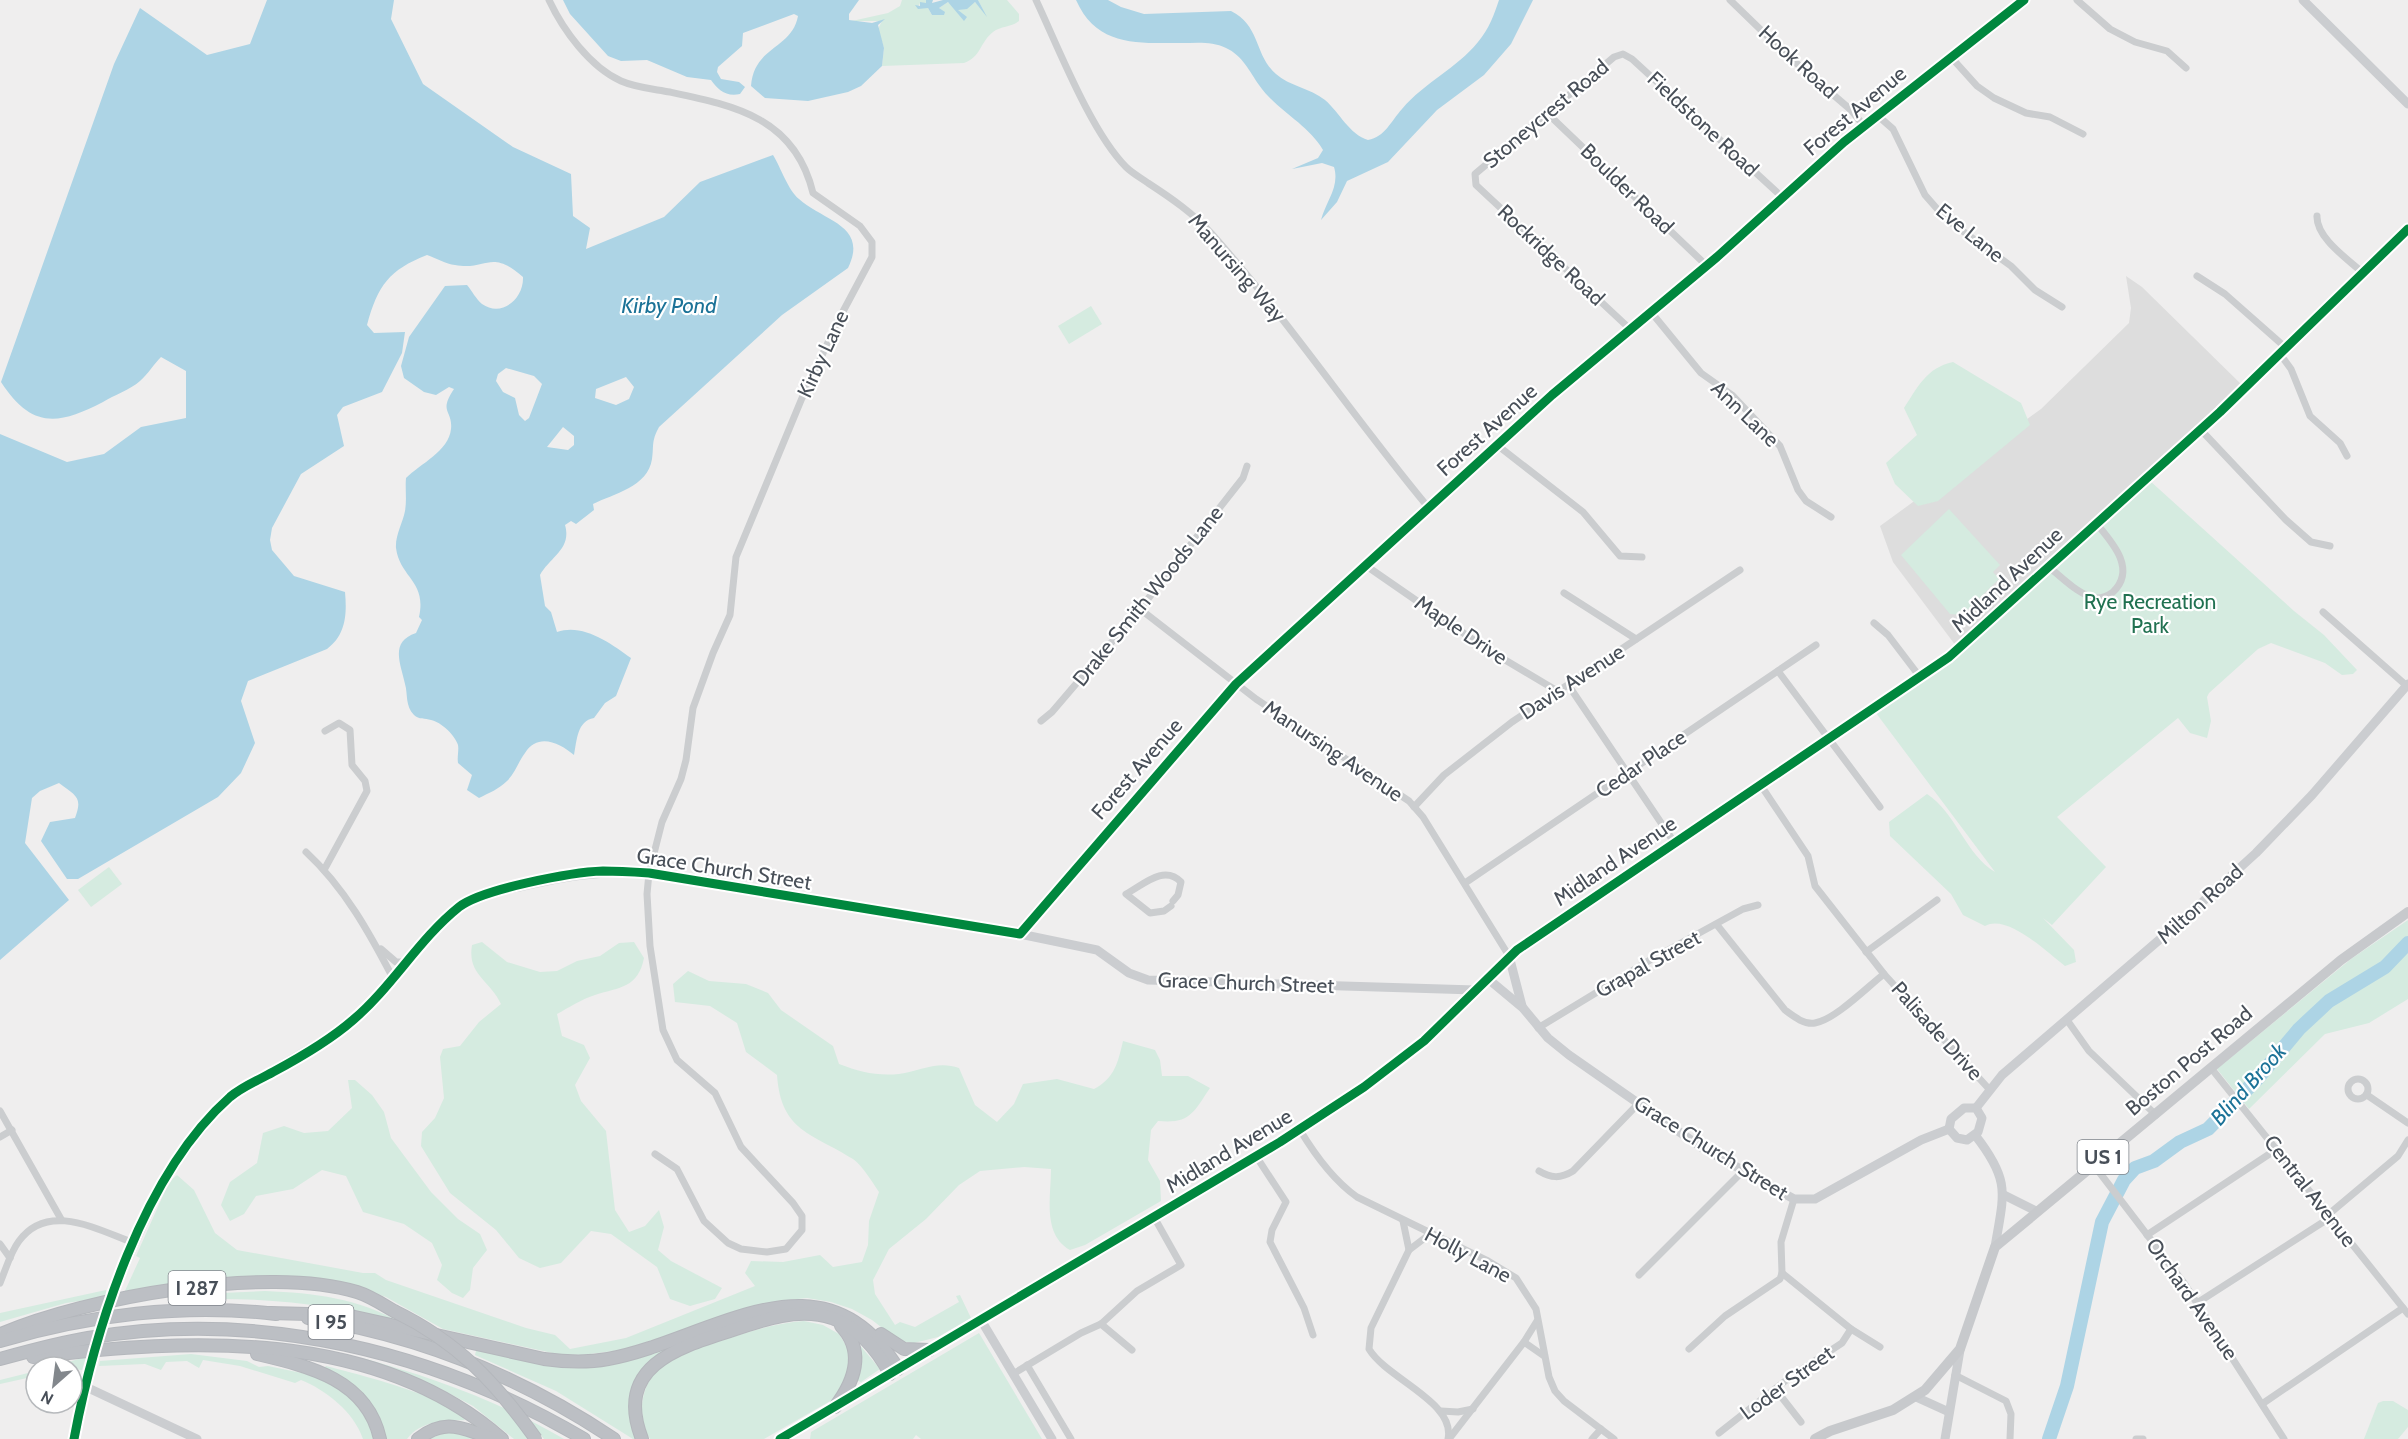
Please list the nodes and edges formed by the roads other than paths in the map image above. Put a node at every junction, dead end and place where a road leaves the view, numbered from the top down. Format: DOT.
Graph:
graph roads {
  1 [pos="549,0"];
  2 [pos="1036,0"];
  3 [pos="1730,0"];
  4 [pos="2024,0"];
  5 [pos="2076,0"];
  6 [pos="2303,0"];
  7 [pos="1623,54"];
  8 [pos="1950,56"];
  9 [pos="2186,68"];
  10 [pos="2408,105"];
  11 [pos="1547,113"];
  12 [pos="1877,115"];
  13 [pos="1864,126"];
  14 [pos="2083,134"];
  15 [pos="1474,181"];
  16 [pos="1781,196"];
  17 [pos="2317,216"];
  18 [pos="2408,229"];
  19 [pos="1707,266"];
  20 [pos="2363,273"];
  21 [pos="2197,276"];
  22 [pos="2062,307"];
  23 [pos="1652,312"];
  24 [pos="1630,329"];
  25 [pos="2283,351"];
  26 [pos="2200,429"];
  27 [pos="1497,445"];
  28 [pos="2347,456"];
  29 [pos="1247,466"];
  30 [pos="1428,507"];
  31 [pos="1831,517"];
  32 [pos="2096,523"];
  33 [pos="2330,546"];
  34 [pos="1642,557"];
  35 [pos="1365,565"];
  36 [pos="2049,567"];
  37 [pos="1740,570"];
  38 [pos="1564,593"];
  39 [pos="1140,609"];
  40 [pos="2323,612"];
  41 [pos="1874,622"];
  42 [pos="1636,639"];
  43 [pos="1816,645"];
  44 [pos="1778,671"];
  45 [pos="1920,677"];
  46 [pos="1236,684"];
  47 [pos="2407,685"];
  48 [pos="1569,686"];
  49 [pos="1559,692"];
  50 [pos="1041,721"];
  51 [pos="325,731"];
  52 [pos="1827,740"];
  53 [pos="1629,772"];
  54 [pos="1760,784"];
  55 [pos="1414,807"];
  56 [pos="1880,807"];
  57 [pos="1674,842"];
  58 [pos="306,852"];
  59 [pos="324,870"];
  60 [pos="649,873"];
  61 [pos="1465,883"];
  62 [pos="1937,900"];
  63 [pos="1172,903"];
  64 [pos="1758,905"];
  65 [pos="2408,912"];
  66 [pos="1717,925"];
  67 [pos="1020,934"];
  68 [pos="377,945"];
  69 [pos="1866,952"];
  70 [pos="1509,956"];
  71 [pos="409,962"];
  72 [pos="1884,974"];
  73 [pos="1487,978"];
  74 [pos="394,980"];
  75 [pos="1475,990"];
  76 [pos="1523,1008"];
  77 [pos="2067,1020"];
  78 [pos="1538,1028"];
  79 [pos="2211,1068"];
  80 [pos="1989,1089"];
  81 [pos="2367,1095"];
  82 [pos="1638,1104"];
  83 [pos="1976,1108"];
  84 [pos="0,1111"];
  85 [pos="2156,1115"];
  86 [pos="2408,1123"];
  87 [pos="1949,1129"];
  88 [pos="12,1130"];
  89 [pos="1300,1130"];
  90 [pos="1975,1135"];
  91 [pos="0,1137"];
  92 [pos="2408,1140"];
  93 [pos="2277,1149"];
  94 [pos="656,1154"];
  95 [pos="1256,1156"];
  96 [pos="2093,1164"];
  97 [pos="1539,1171"];
  98 [pos="1742,1172"];
  99 [pos="2004,1195"];
  100 [pos="1794,1199"];
  101 [pos="2036,1211"];
  102 [pos="2330,1216"];
  103 [pos="1154,1217"];
  104 [pos="61,1219"];
  105 [pos="1403,1221"];
  106 [pos="1430,1234"];
  107 [pos="2147,1235"];
  108 [pos="134,1243"];
  109 [pos="0,1244"];
  110 [pos="1995,1247"];
  111 [pos="1409,1250"];
  112 [pos="10,1258"];
  113 [pos="1782,1273"];
  114 [pos="1639,1275"];
  115 [pos="0,1283"];
  116 [pos="2198,1303"];
  117 [pos="2406,1311"];
  118 [pos="270,1313"];
  119 [pos="833,1315"];
  120 [pos="1538,1318"];
  121 [pos="981,1320"];
  122 [pos="1101,1324"];
  123 [pos="1851,1329"];
  124 [pos="0,1335"];
  125 [pos="1313,1335"];
  126 [pos="0,1341"];
  127 [pos="1524,1342"];
  128 [pos="221,1345"];
  129 [pos="1880,1347"];
  130 [pos="1689,1348"];
  131 [pos="1960,1349"];
  132 [pos="929,1350"];
  133 [pos="1132,1350"];
  134 [pos="1544,1356"];
  135 [pos="0,1360"];
  136 [pos="1027,1365"];
  137 [pos="894,1371"];
  138 [pos="1013,1374"];
  139 [pos="1955,1375"];
  140 [pos="84,1386"];
  141 [pos="1776,1390"];
  142 [pos="1916,1396"];
  143 [pos="2262,1404"];
  144 [pos="835,1407"];
  145 [pos="1473,1408"];
  146 [pos="1441,1411"];
  147 [pos="1949,1412"];
  148 [pos="79,1415"];
  149 [pos="1801,1422"];
  150 [pos="1601,1429"];
  151 [pos="1719,1433"];
  152 [pos="74,1439"];
  153 [pos="197,1439"];
  154 [pos="380,1439"];
  155 [pos="418,1439"];
  156 [pos="500,1439"];
  157 [pos="536,1439"];
  158 [pos="584,1439"];
  159 [pos="614,1439"];
  160 [pos="642,1439"];
  161 [pos="780,1439"];
  162 [pos="1052,1439"];
  163 [pos="1071,1439"];
  164 [pos="1448,1439"];
  165 [pos="1592,1439"];
  166 [pos="1614,1439"];
  167 [pos="1815,1439"];
  168 [pos="1946,1439"];
  169 [pos="2010,1439"];
  170 [pos="2136,1439"];
  171 [pos="2143,1439"];
  172 [pos="2284,1439"];
  1 -- 60 [label="street, Kirby Lane"];
  2 -- 30 [label="street, Manursing Way"];
  3 -- 13 [label="street, Hook Road"];
  4 -- 8 [label="street, Forest Avenue"];
  5 -- 9 [label="street"];
  6 -- 10 [label="street"];
  7 -- 11 [label="street, Stoneycrest Road"];
  7 -- 16 [label="street, Fieldstone Road"];
  8 -- 12 [label="street, Forest Avenue"];
  8 -- 14 [label="street"];
  11 -- 15 [label="street, Stoneycrest Road"];
  11 -- 19 [label="street, Boulder Road"];
  12 -- 13 [label="street, Forest Avenue"];
  12 -- 22 [label="street, Eve Lane"];
  13 -- 16 [label="street, Forest Avenue"];
  15 -- 24 [label="street, Rockridge Road"];
  16 -- 19 [label="street, Forest Avenue"];
  17 -- 20 [label="street"];
  18 -- 20 [label="street, Midland Avenue"];
  19 -- 23 [label="street, Forest Avenue"];
  20 -- 25 [label="street, Midland Avenue"];
  21 -- 25 [label="street"];
  23 -- 24 [label="street, Forest Avenue"];
  23 -- 31 [label="street, Ann Lane"];
  24 -- 27 [label="street, Forest Avenue"];
  25 -- 26 [label="street, Midland Avenue"];
  25 -- 28 [label="street"];
  26 -- 32 [label="street, Midland Avenue"];
  26 -- 33 [label="street"];
  27 -- 30 [label="street, Forest Avenue"];
  27 -- 34 [label="street"];
  29 -- 39 [label="street, Drake Smith Woods Lane"];
  30 -- 35 [label="street, Forest Avenue"];
  32 -- 36 [label="street, Midland Avenue"];
  32 -- 36 [label="street"];
  35 -- 46 [label="street, Forest Avenue"];
  35 -- 49 [label="street, Maple Drive"];
  36 -- 45 [label="street, Midland Avenue"];
  37 -- 42 [label="street, Davis Avenue"];
  38 -- 42 [label="street"];
  39 -- 46 [label="street, Manursing Avenue"];
  39 -- 50 [label="street, Drake Smith Woods Lane"];
  40 -- 47 [label="street"];
  41 -- 45 [label="street"];
  42 -- 48 [label="street, Davis Avenue"];
  43 -- 44 [label="street, Cedar Place"];
  44 -- 52 [label="street"];
  44 -- 53 [label="street, Cedar Place"];
  45 -- 52 [label="street, Midland Avenue"];
  46 -- 55 [label="street, Manursing Avenue"];
  46 -- 67 [label="street, Forest Avenue"];
  47 -- 77 [label="street, Milton Road"];
  48 -- 49 [label="street, Davis Avenue"];
  48 -- 53 [label="street"];
  49 -- 55 [label="street, Davis Avenue"];
  51 -- 59 [label="street"];
  52 -- 54 [label="street, Midland Avenue"];
  52 -- 56 [label="street"];
  53 -- 57 [label="street"];
  53 -- 61 [label="street, Cedar Place"];
  54 -- 57 [label="street, Midland Avenue"];
  54 -- 69 [label="street, Palisade Drive"];
  55 -- 61 [label="street, Manursing Avenue"];
  57 -- 70 [label="street, Midland Avenue"];
  58 -- 59 [label="street"];
  59 -- 68 [label="street"];
  60 -- 67 [label="street, Grace Church Street"];
  60 -- 71 [label="street, Grace Church Street"];
  60 -- 94 [label="street, Kirby Lane"];
  61 -- 70 [label="street, Manursing Avenue"];
  62 -- 69 [label="street"];
  63 -- 63 [label="street"];
  64 -- 66 [label="street"];
  65 -- 79 [label="main road, Boston Post Road / US 1"];
  66 -- 72 [label="street, Grapal Street"];
  66 -- 78 [label="street, Grapal Street"];
  67 -- 75 [label="street, Grace Church Street"];
  68 -- 71 [label="street"];
  68 -- 74 [label="street"];
  69 -- 72 [label="street, Palisade Drive"];
  70 -- 73 [label="street, Midland Avenue"];
  70 -- 76 [label="street, Grace Church Street"];
  71 -- 74 [label="street, Grace Church Street"];
  72 -- 80 [label="street, Palisade Drive"];
  73 -- 75 [label="street, Midland Avenue"];
  73 -- 76 [label="street, Grace Church Street"];
  74 -- 108 [label="street, Grace Church Street"];
  75 -- 89 [label="street, Midland Avenue"];
  76 -- 78 [label="street, Grace Church Street"];
  77 -- 80 [label="street, Milton Road"];
  77 -- 85 [label="street"];
  78 -- 82 [label="street, Grace Church Street"];
  79 -- 85 [label="main road, Boston Post Road / US 1"];
  79 -- 93 [label="street, Central Avenue"];
  80 -- 83 [label="street, Milton Road"];
  81 -- 86 [label="street"];
  82 -- 97 [label="street"];
  82 -- 98 [label="street, Grace Church Street"];
  83 -- 87 [label="street"];
  83 -- 90 [label="street"];
  84 -- 88 [label="street"];
  85 -- 96 [label="main road, Boston Post Road / US 1"];
  87 -- 90 [label="street"];
  87 -- 100 [label="street, Grace Church Street"];
  88 -- 91 [label="street"];
  88 -- 104 [label="street"];
  89 -- 95 [label="street, Midland Avenue"];
  89 -- 105 [label="street, Holly Lane"];
  90 -- 99 [label="street"];
  92 -- 102 [label="street"];
  93 -- 102 [label="street, Central Avenue"];
  93 -- 107 [label="street"];
  95 -- 103 [label="street, Midland Avenue"];
  95 -- 125 [label="street"];
  96 -- 101 [label="main road, Boston Post Road / US 1"];
  96 -- 107 [label="street, Orchard Avenue"];
  98 -- 100 [label="street, Grace Church Street"];
  98 -- 114 [label="street"];
  99 -- 101 [label="street"];
  99 -- 110 [label="street"];
  100 -- 113 [label="street"];
  101 -- 110 [label="main road, Boston Post Road / US 1"];
  102 -- 116 [label="street"];
  102 -- 117 [label="street, Central Avenue"];
  103 -- 121 [label="street, Midland Avenue"];
  103 -- 122 [label="street"];
  104 -- 108 [label="street"];
  104 -- 112 [label="street"];
  105 -- 106 [label="street, Holly Lane"];
  105 -- 111 [label="street"];
  106 -- 111 [label="street"];
  106 -- 120 [label="street, Holly Lane"];
  107 -- 116 [label="street, Orchard Avenue"];
  108 -- 140 [label="street, Grace Church Street, bridge"];
  109 -- 112 [label="street"];
  110 -- 131 [label="main road, Boston Post Road / US 1"];
  111 -- 146 [label="street"];
  112 -- 115 [label="street"];
  113 -- 123 [label="street"];
  113 -- 130 [label="street"];
  116 -- 143 [label="street, Orchard Avenue"];
  117 -- 143 [label="street"];
  118 -- 119 [label="highway"];
  118 -- 126 [label="highway, I 95"];
  118 -- 159 [label="highway, I 95"];
  119 -- 132 [label="highway"];
  119 -- 137 [label="highway"];
  119 -- 144 [label="highway"];
  119 -- 160 [label="highway"];
  120 -- 127 [label="street"];
  120 -- 134 [label="street, Holly Lane"];
  121 -- 132 [label="street, Midland Avenue"];
  121 -- 138 [label="street"];
  122 -- 133 [label="street"];
  122 -- 136 [label="street"];
  123 -- 129 [label="street"];
  123 -- 141 [label="street, Loder Street"];
  124 -- 157 [label="highway, I 287, bridge"];
  127 -- 134 [label="street"];
  127 -- 145 [label="street"];
  128 -- 135 [label="highway"];
  128 -- 154 [label="highway"];
  128 -- 156 [label="highway"];
  131 -- 139 [label="street"];
  131 -- 142 [label="main road, Boston Post Road / US 1"];
  132 -- 137 [label="street, Midland Avenue"];
  134 -- 150 [label="street, Holly Lane"];
  135 -- 158 [label="highway, I 95"];
  136 -- 138 [label="street"];
  136 -- 163 [label="street"];
  137 -- 144 [label="street, Midland Avenue"];
  138 -- 162 [label="street"];
  139 -- 147 [label="street"];
  139 -- 169 [label="street"];
  140 -- 153 [label="street"];
  141 -- 149 [label="street"];
  141 -- 151 [label="street, Loder Street"];
  142 -- 147 [label="street"];
  142 -- 167 [label="main road, Boston Post Road / US 1"];
  143 -- 172 [label="street, Orchard Avenue"];
  144 -- 161 [label="street, Midland Avenue"];
  145 -- 146 [label="street"];
  145 -- 164 [label="street"];
  146 -- 164 [label="street"];
  147 -- 168 [label="street"];
  148 -- 152 [label="street, Grace Church Street"];
  150 -- 165 [label="street"];
  150 -- 166 [label="street, Holly Lane"];
  155 -- 156 [label="highway"];
  170 -- 171 [label="street"];
}
